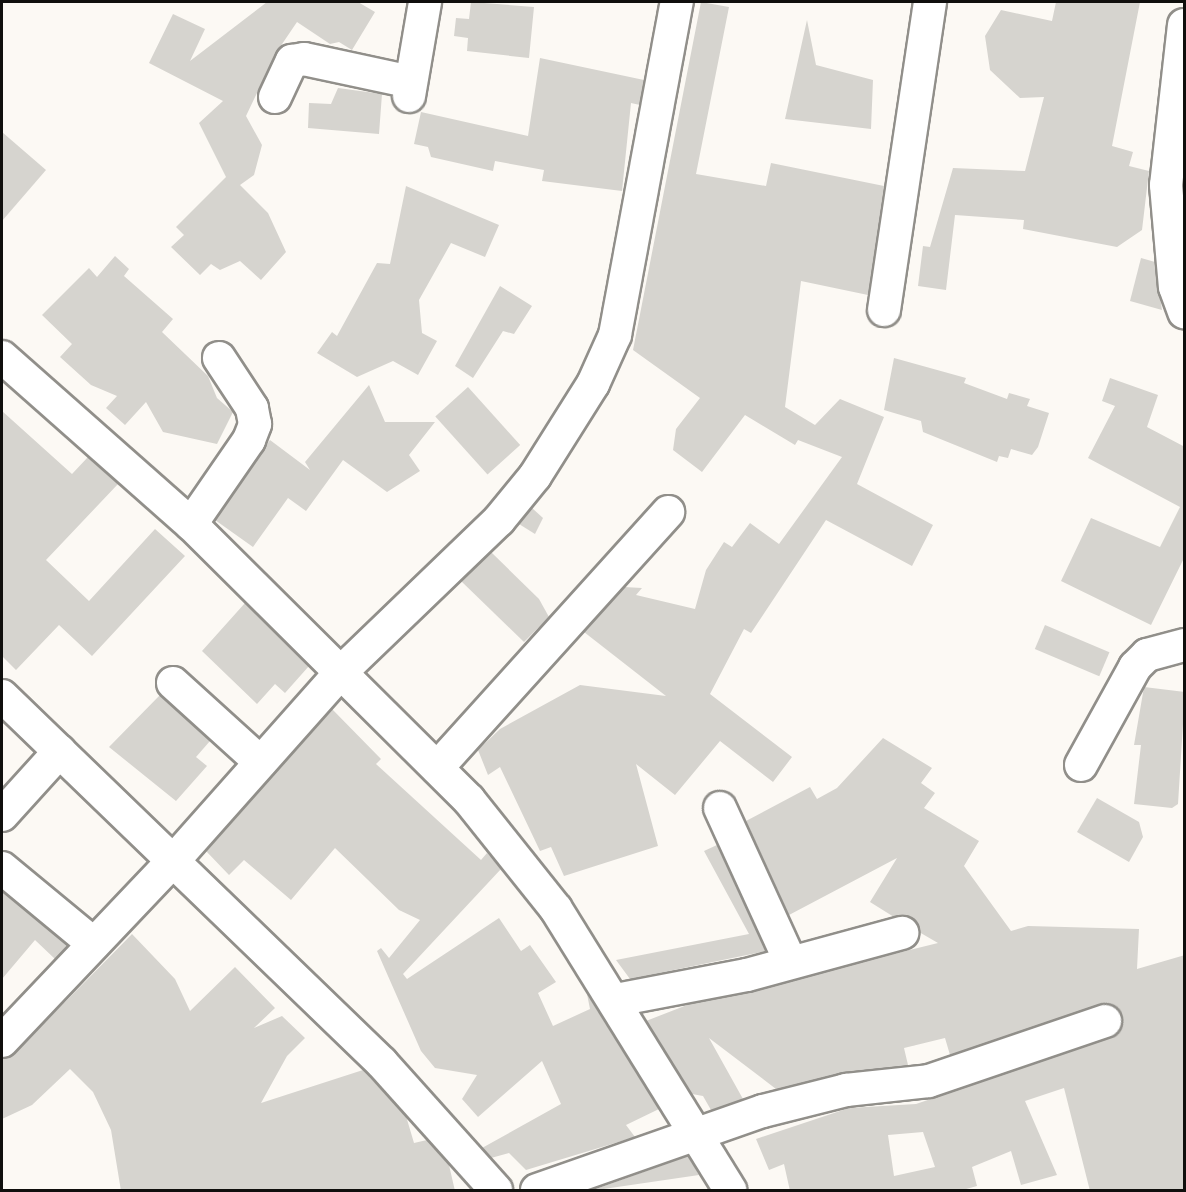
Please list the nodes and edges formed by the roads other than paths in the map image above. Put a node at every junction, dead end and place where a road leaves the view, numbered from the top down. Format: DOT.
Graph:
graph roads {
  1 [pos="677,2"];
  2 [pos="930,2"];
  3 [pos="418,5"];
  4 [pos="1185,25"];
  5 [pos="275,97"];
  6 [pos="884,310"];
  7 [pos="1185,312"];
  8 [pos="2,357"];
  9 [pos="219,358"];
  10 [pos="668,512"];
  11 [pos="190,524"];
  12 [pos="1185,645"];
  13 [pos="340,673"];
  14 [pos="173,683"];
  15 [pos="2,696"];
  16 [pos="60,751"];
  17 [pos="260,762"];
  18 [pos="1081,765"];
  19 [pos="437,768"];
  20 [pos="720,808"];
  21 [pos="2,815"];
  22 [pos="176,859"];
  23 [pos="2,868"];
  24 [pos="902,933"];
  25 [pos="94,944"];
  26 [pos="790,961"];
  27 [pos="616,1000"];
  28 [pos="1105,1021"];
  29 [pos="2,1041"];
  30 [pos="691,1134"];
  31 [pos="496,1191"];
  32 [pos="537,1191"];
  33 [pos="730,1191"];
  1 -- 13 [label="street"];
  2 -- 6 [label="street"];
  3 -- 5 [label="street"];
  4 -- 7 [label="street"];
  8 -- 11 [label="street"];
  9 -- 11 [label="street"];
  10 -- 19 [label="street"];
  11 -- 13 [label="street"];
  12 -- 18 [label="street"];
  13 -- 17 [label="street"];
  13 -- 19 [label="street"];
  14 -- 17 [label="street"];
  15 -- 16 [label="street"];
  16 -- 21 [label="street"];
  16 -- 22 [label="street"];
  17 -- 22 [label="street"];
  19 -- 27 [label="street"];
  20 -- 26 [label="street"];
  22 -- 25 [label="street"];
  22 -- 31 [label="street"];
  23 -- 25 [label="street"];
  24 -- 26 [label="street"];
  25 -- 29 [label="street"];
  26 -- 27 [label="street"];
  27 -- 30 [label="street"];
  28 -- 30 [label="street"];
  30 -- 32 [label="street"];
  30 -- 33 [label="street"];
}
